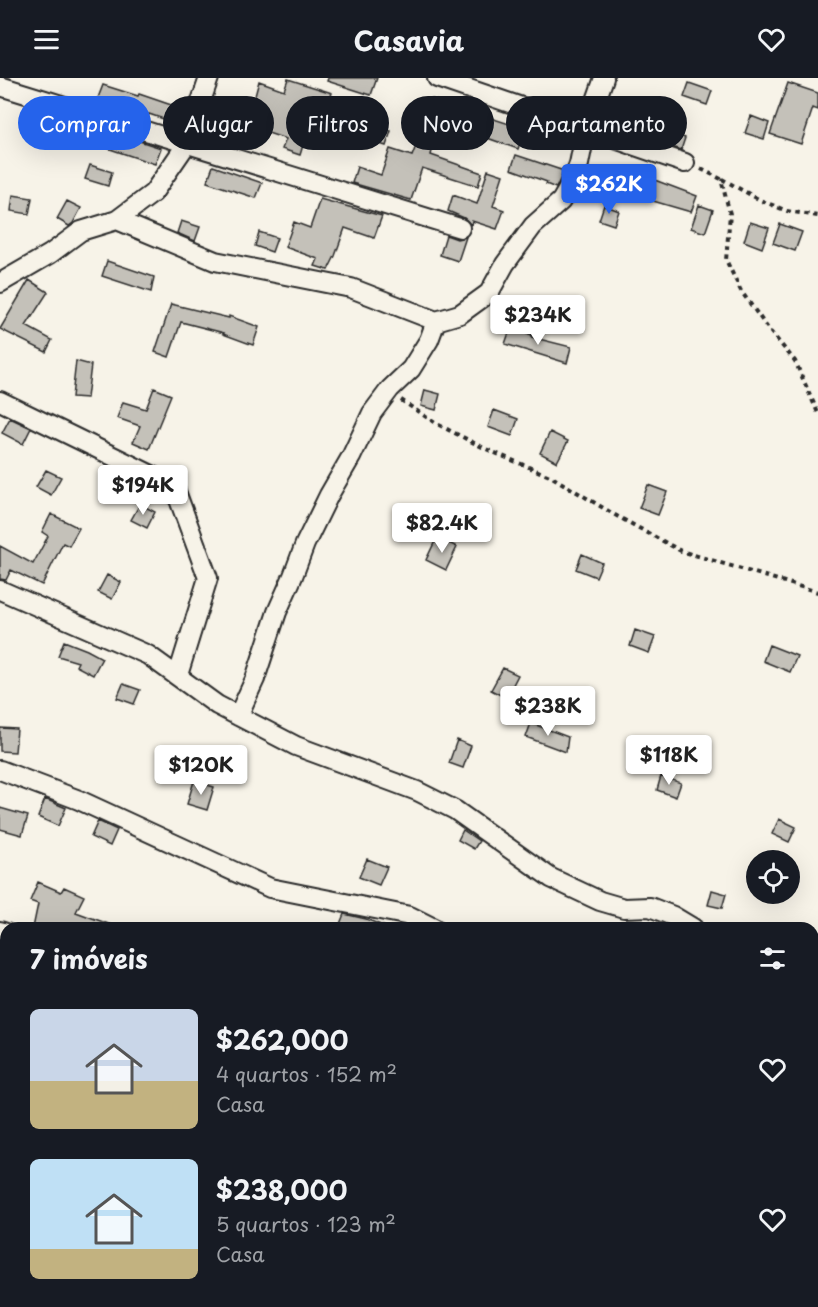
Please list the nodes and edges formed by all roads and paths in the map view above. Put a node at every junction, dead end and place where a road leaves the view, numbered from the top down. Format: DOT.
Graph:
graph roads {
  1 [pos="209,78"];
  2 [pos="437,78"];
  3 [pos="604,78"];
  4 [pos="460,82"];
  5 [pos="0,86"];
  6 [pos="203,96"];
  7 [pos="598,96"];
  8 [pos="506,99"];
  9 [pos="163,138"];
  10 [pos="183,150"];
  11 [pos="203,150"];
  12 [pos="582,150"];
  13 [pos="647,150"];
  14 [pos="685,163"];
  15 [pos="721,178"];
  16 [pos="818,216"];
  17 [pos="117,220"];
  18 [pos="460,228"];
  19 [pos="0,283"];
  20 [pos="436,321"];
  21 [pos="390,389"];
  22 [pos="0,401"];
  23 [pos="818,412"];
  24 [pos="0,590"];
  25 [pos="818,592"];
  26 [pos="178,675"];
  27 [pos="238,716"];
  28 [pos="0,770"];
  29 [pos="422,922"];
  30 [pos="683,922"];
  1 -- 6 [label="street"];
  2 -- 4 [label="street"];
  3 -- 7 [label="street"];
  4 -- 8 [label="street"];
  5 -- 9 [label="street"];
  10 -- 17 [label="street"];
  11 -- 18 [label="street"];
  12 -- 20 [label="street"];
  13 -- 14 [label="street"];
  14 -- 15 [label="path"];
  15 -- 16 [label="path"];
  15 -- 23 [label="path"];
  17 -- 19 [label="street"];
  17 -- 20 [label="street"];
  20 -- 21 [label="street"];
  21 -- 25 [label="path"];
  21 -- 27 [label="street"];
  22 -- 26 [label="street"];
  24 -- 26 [label="street"];
  26 -- 27 [label="street"];
  27 -- 30 [label="street"];
  28 -- 29 [label="street"];
}
